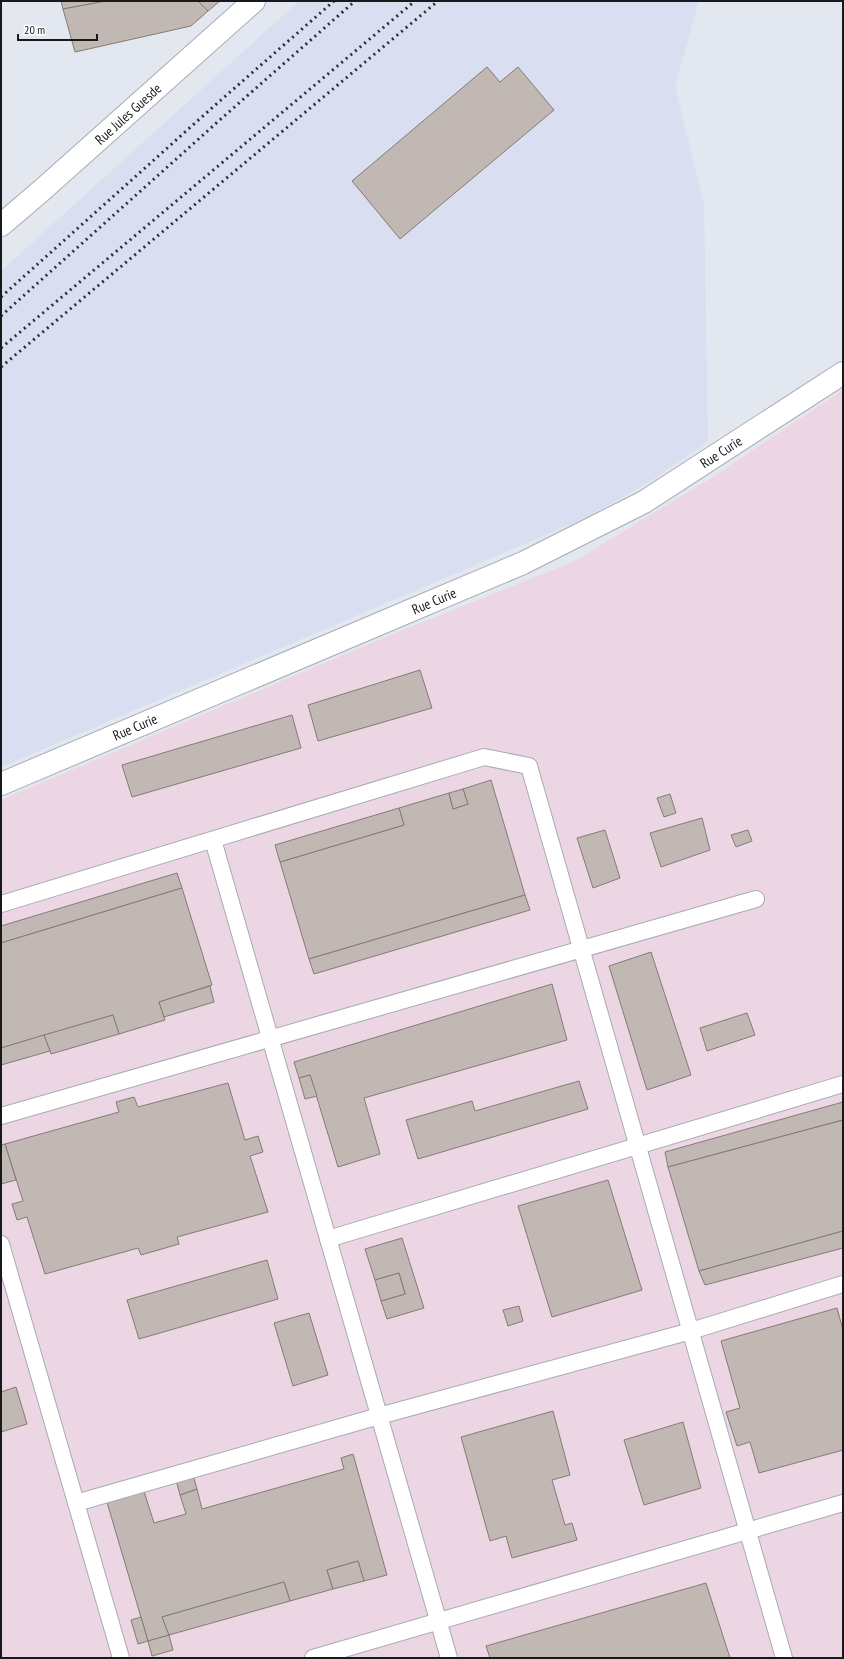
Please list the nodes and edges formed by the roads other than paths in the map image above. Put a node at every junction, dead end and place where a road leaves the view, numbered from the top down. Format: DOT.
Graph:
graph roads {
  1 [pos="254,1"];
  2 [pos="1,225"];
  3 [pos="843,373"];
  4 [pos="1,784"];
  5 [pos="212,840"];
  6 [pos="756,898"];
  7 [pos="1,904"];
  8 [pos="581,949"];
  9 [pos="270,1039"];
  10 [pos="843,1084"];
  11 [pos="1,1116"];
  12 [pos="638,1146"];
  13 [pos="328,1239"];
  14 [pos="1,1244"];
  15 [pos="843,1284"];
  16 [pos="692,1331"];
  17 [pos="379,1416"];
  18 [pos="76,1503"];
  19 [pos="843,1503"];
  20 [pos="748,1531"];
  21 [pos="438,1621"];
  22 [pos="121,1658"];
  23 [pos="313,1658"];
  24 [pos="449,1658"];
  25 [pos="784,1658"];
  1 -- 2 [label="street, Rue Jules Guesde"];
  3 -- 4 [label="street, Rue Curie"];
  5 -- 7 [label="lane"];
  5 -- 8 [label="lane"];
  5 -- 9 [label="lane"];
  6 -- 8 [label="lane"];
  8 -- 9 [label="lane"];
  8 -- 12 [label="lane"];
  9 -- 11 [label="lane"];
  9 -- 13 [label="lane"];
  10 -- 12 [label="lane"];
  12 -- 13 [label="lane"];
  12 -- 16 [label="lane"];
  13 -- 17 [label="lane"];
  14 -- 18 [label="lane"];
  15 -- 16 [label="lane"];
  16 -- 17 [label="lane"];
  16 -- 20 [label="lane"];
  17 -- 18 [label="lane"];
  17 -- 21 [label="lane"];
  18 -- 22 [label="lane"];
  19 -- 20 [label="lane"];
  20 -- 21 [label="lane"];
  20 -- 25 [label="lane"];
  21 -- 23 [label="lane"];
  21 -- 24 [label="lane"];
}
